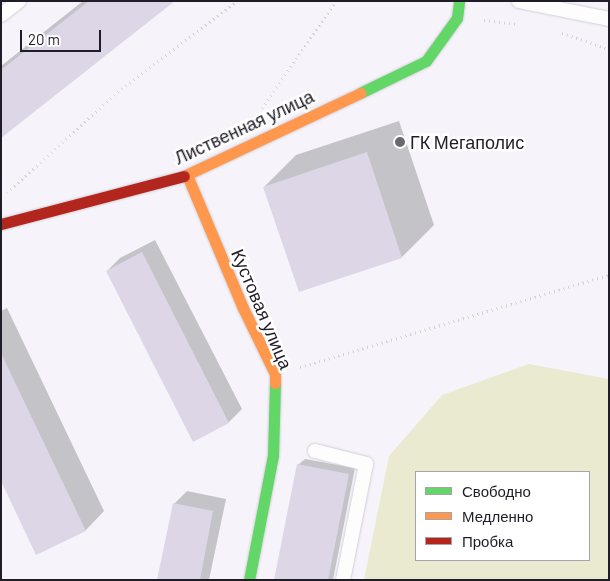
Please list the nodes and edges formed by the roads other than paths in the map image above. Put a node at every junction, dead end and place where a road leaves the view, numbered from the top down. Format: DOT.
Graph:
graph roads {
  1 [pos="19,1"];
  2 [pos="459,1"];
  3 [pos="519,1"];
  4 [pos="1,15"];
  5 [pos="609,19"];
  6 [pos="187,175"];
  7 [pos="1,224"];
  8 [pos="315,451"];
  9 [pos="249,580"];
  10 [pos="343,580"];
  1 -- 4 [label="lane"];
  2 -- 6 [label="street, Лиственная улица"];
  3 -- 5 [label="lane"];
  6 -- 7 [label="street, Лиственная улица"];
  6 -- 9 [label="street, Кустовая улица"];
  8 -- 10 [label="lane"];
}
